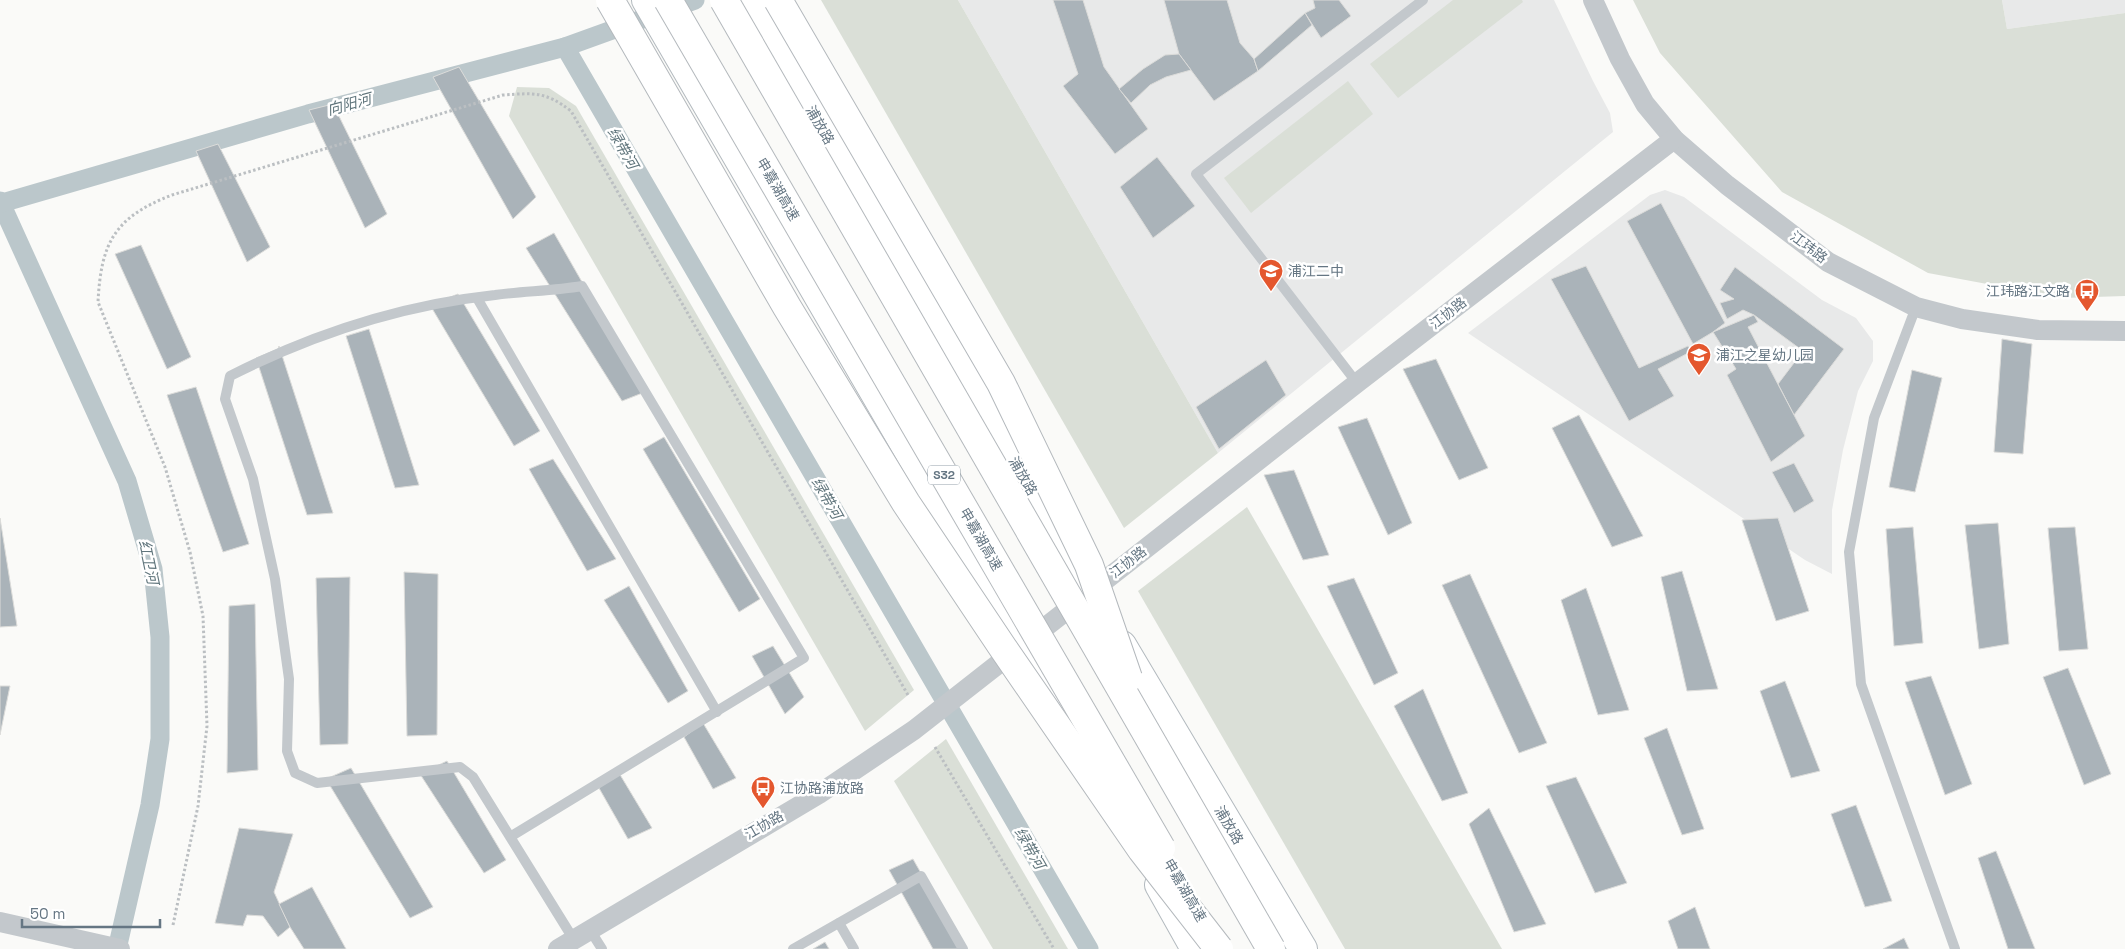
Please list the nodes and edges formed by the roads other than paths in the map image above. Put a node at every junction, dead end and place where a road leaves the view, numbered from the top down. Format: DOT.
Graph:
graph roads {
  1 [pos="610,0"];
  2 [pos="646,0"];
  3 [pos="668,0"];
  4 [pos="724,0"];
  5 [pos="1423,0"];
  6 [pos="1592,0"];
  7 [pos="761,5"];
  8 [pos="1674,139"];
  9 [pos="478,298"];
  10 [pos="1916,308"];
  11 [pos="2125,331"];
  12 [pos="1357,383"];
  13 [pos="1090,592"];
  14 [pos="1022,646"];
  15 [pos="717,712"];
  16 [pos="1149,738"];
  17 [pos="510,837"];
  18 [pos="0,922"];
  19 [pos="839,923"];
  20 [pos="574,940"];
  21 [pos="120,949"];
  22 [pos="602,949"];
  23 [pos="793,949"];
  24 [pos="854,949"];
  25 [pos="964,949"];
  26 [pos="1195,949"];
  27 [pos="1219,949"];
  28 [pos="1271,949"];
  29 [pos="1303,949"];
  30 [pos="1955,949"];
  1 -- 27 [label="main road, bridge"];
  2 -- 14 [label="main road"];
  3 -- 27 [label="main road, 申嘉湖高速 / S32, bridge"];
  4 -- 16 [label="main road, bridge"];
  5 -- 12 [label="lane"];
  6 -- 8 [label="street, 江玮路"];
  7 -- 13 [label="main road, 浦放路"];
  7 -- 16 [label="main road, bridge"];
  8 -- 10 [label="street, 江玮路"];
  8 -- 12 [label="street, 江协路"];
  9 -- 15 [label="lane"];
  9 -- 15 [label="lane"];
  9 -- 17 [label="lane"];
  10 -- 11 [label="street, 江玮路"];
  10 -- 30 [label="lane"];
  12 -- 13 [label="street, 江协路"];
  13 -- 14 [label="street, 江协路"];
  13 -- 29 [label="main road, 浦放路"];
  14 -- 20 [label="street, 江协路"];
  14 -- 26 [label="main road"];
  15 -- 17 [label="lane"];
  16 -- 28 [label="main road, bridge"];
  17 -- 20 [label="lane"];
  18 -- 21 [label="street"];
  19 -- 23 [label="lane"];
  19 -- 24 [label="lane"];
  19 -- 25 [label="lane"];
  20 -- 22 [label="lane"];
}
